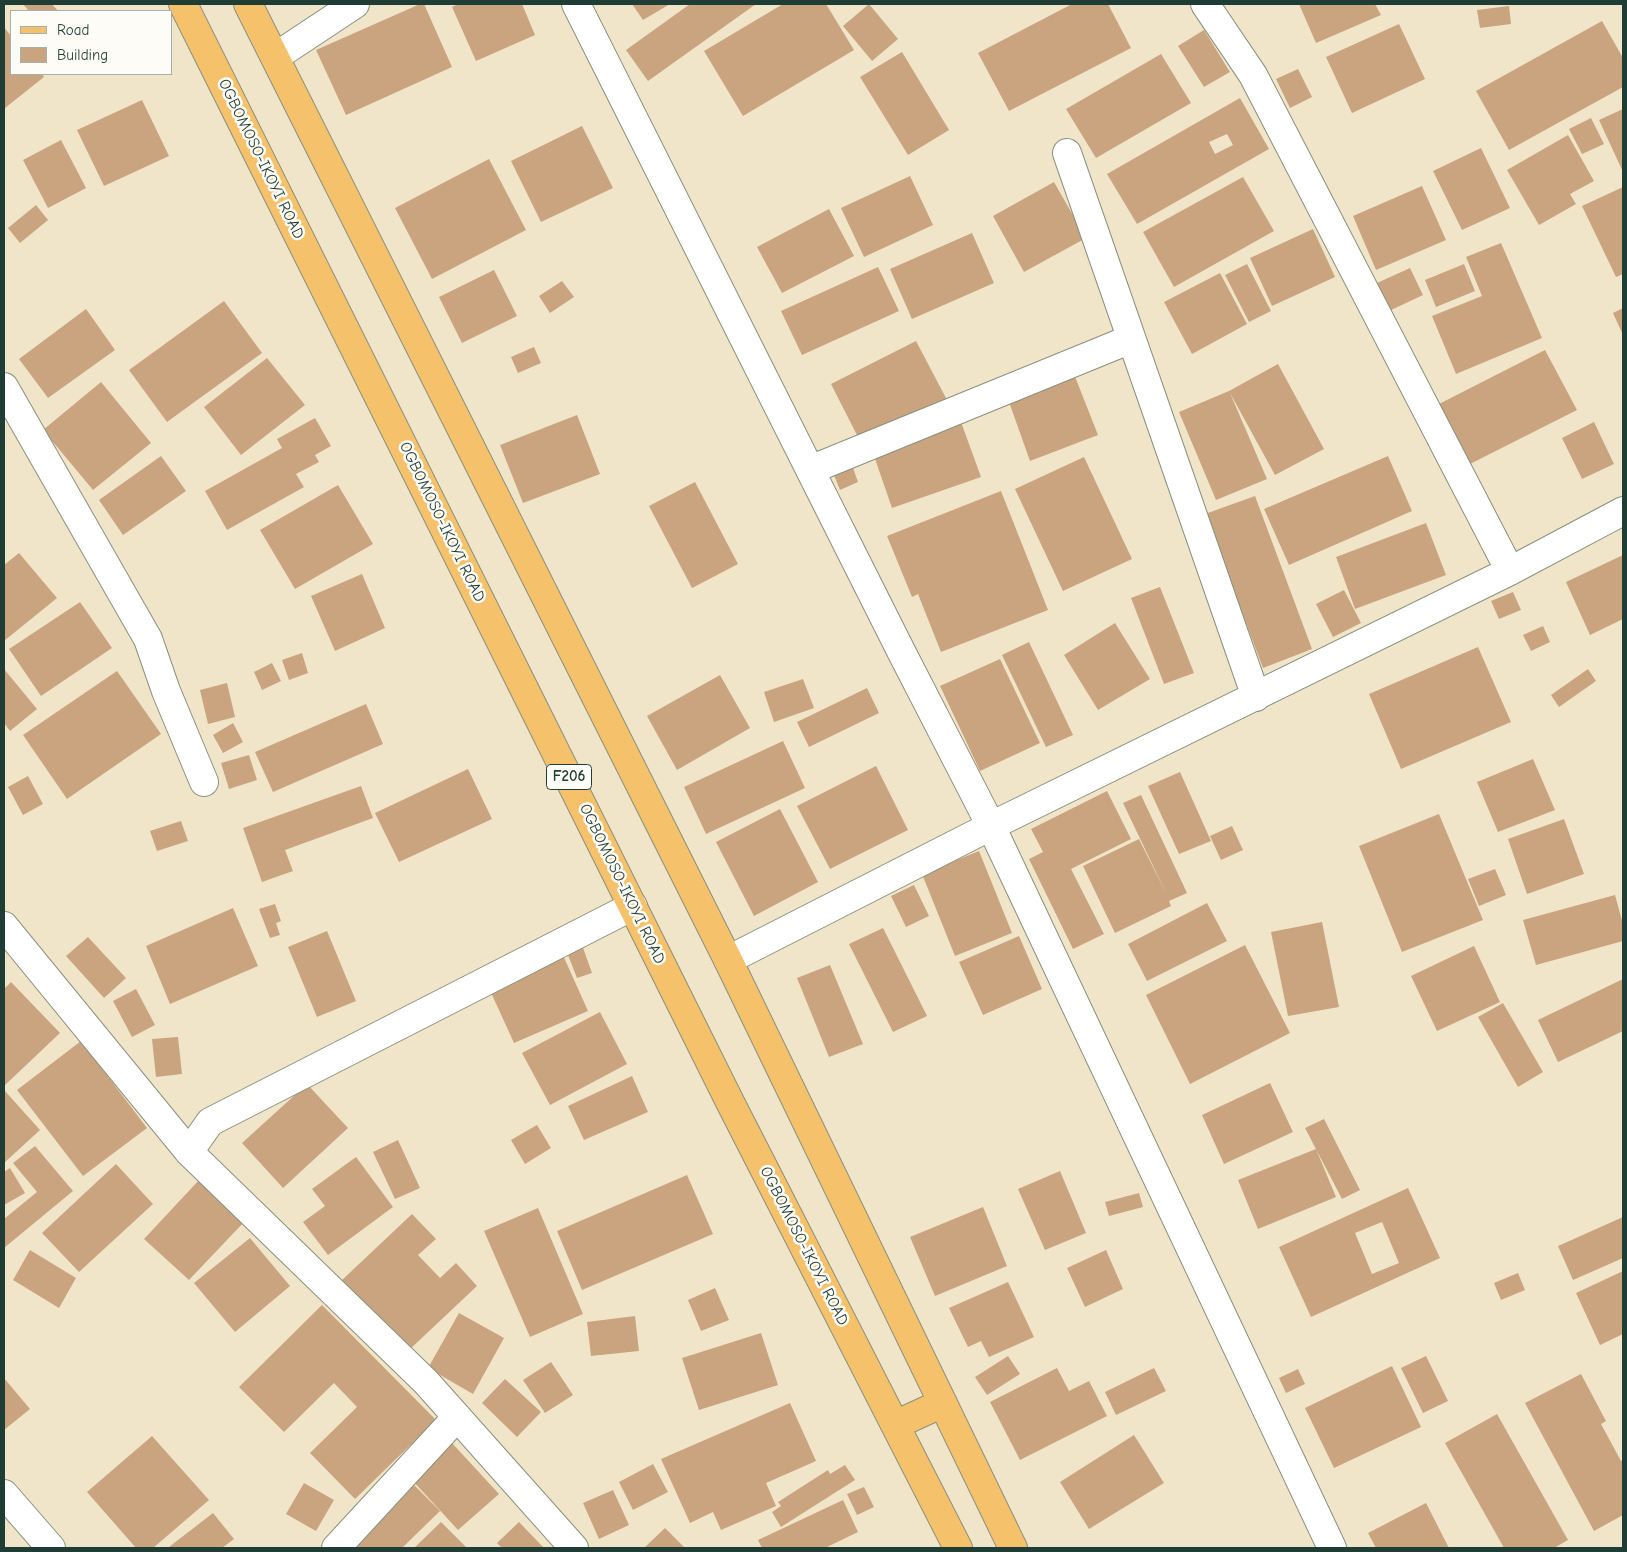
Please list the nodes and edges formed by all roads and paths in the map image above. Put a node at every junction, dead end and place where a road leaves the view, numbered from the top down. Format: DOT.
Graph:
graph roads {
  1 [pos="183,4"];
  2 [pos="248,4"];
  3 [pos="356,4"];
  4 [pos="576,4"];
  5 [pos="1205,4"];
  6 [pos="275,57"];
  7 [pos="1067,153"];
  8 [pos="1131,339"];
  9 [pos="4,387"];
  10 [pos="810,470"];
  11 [pos="1623,511"];
  12 [pos="1510,571"];
  13 [pos="1256,697"];
  14 [pos="204,782"];
  15 [pos="990,826"];
  16 [pos="633,906"];
  17 [pos="4,926"];
  18 [pos="728,960"];
  19 [pos="189,1152"];
  20 [pos="943,1402"];
  21 [pos="457,1417"];
  22 [pos="895,1425"];
  23 [pos="4,1494"];
  24 [pos="51,1548"];
  25 [pos="336,1548"];
  26 [pos="574,1548"];
  27 [pos="958,1548"];
  28 [pos="1013,1548"];
  29 [pos="1332,1548"];
  1 -- 16 [label="main road, OGBOMOSO-IKOYI ROAD / F206"];
  2 -- 6 [label="main road"];
  3 -- 6 [label="street"];
  4 -- 10 [label="street"];
  5 -- 12 [label="street"];
  6 -- 18 [label="main road"];
  7 -- 8 [label="street"];
  8 -- 10 [label="street"];
  8 -- 13 [label="street"];
  9 -- 14 [label="street"];
  10 -- 15 [label="street"];
  11 -- 12 [label="street"];
  12 -- 13 [label="street"];
  13 -- 15 [label="street"];
  15 -- 18 [label="street"];
  15 -- 29 [label="street"];
  16 -- 19 [label="street"];
  16 -- 22 [label="main road, OGBOMOSO-IKOYI ROAD / F206"];
  17 -- 19 [label="street"];
  18 -- 20 [label="main road"];
  19 -- 21 [label="street"];
  20 -- 22 [label="main road"];
  20 -- 28 [label="main road"];
  21 -- 25 [label="street"];
  21 -- 26 [label="street"];
  22 -- 27 [label="main road, OGBOMOSO-IKOYI ROAD / F206"];
  23 -- 24 [label="street"];
}
